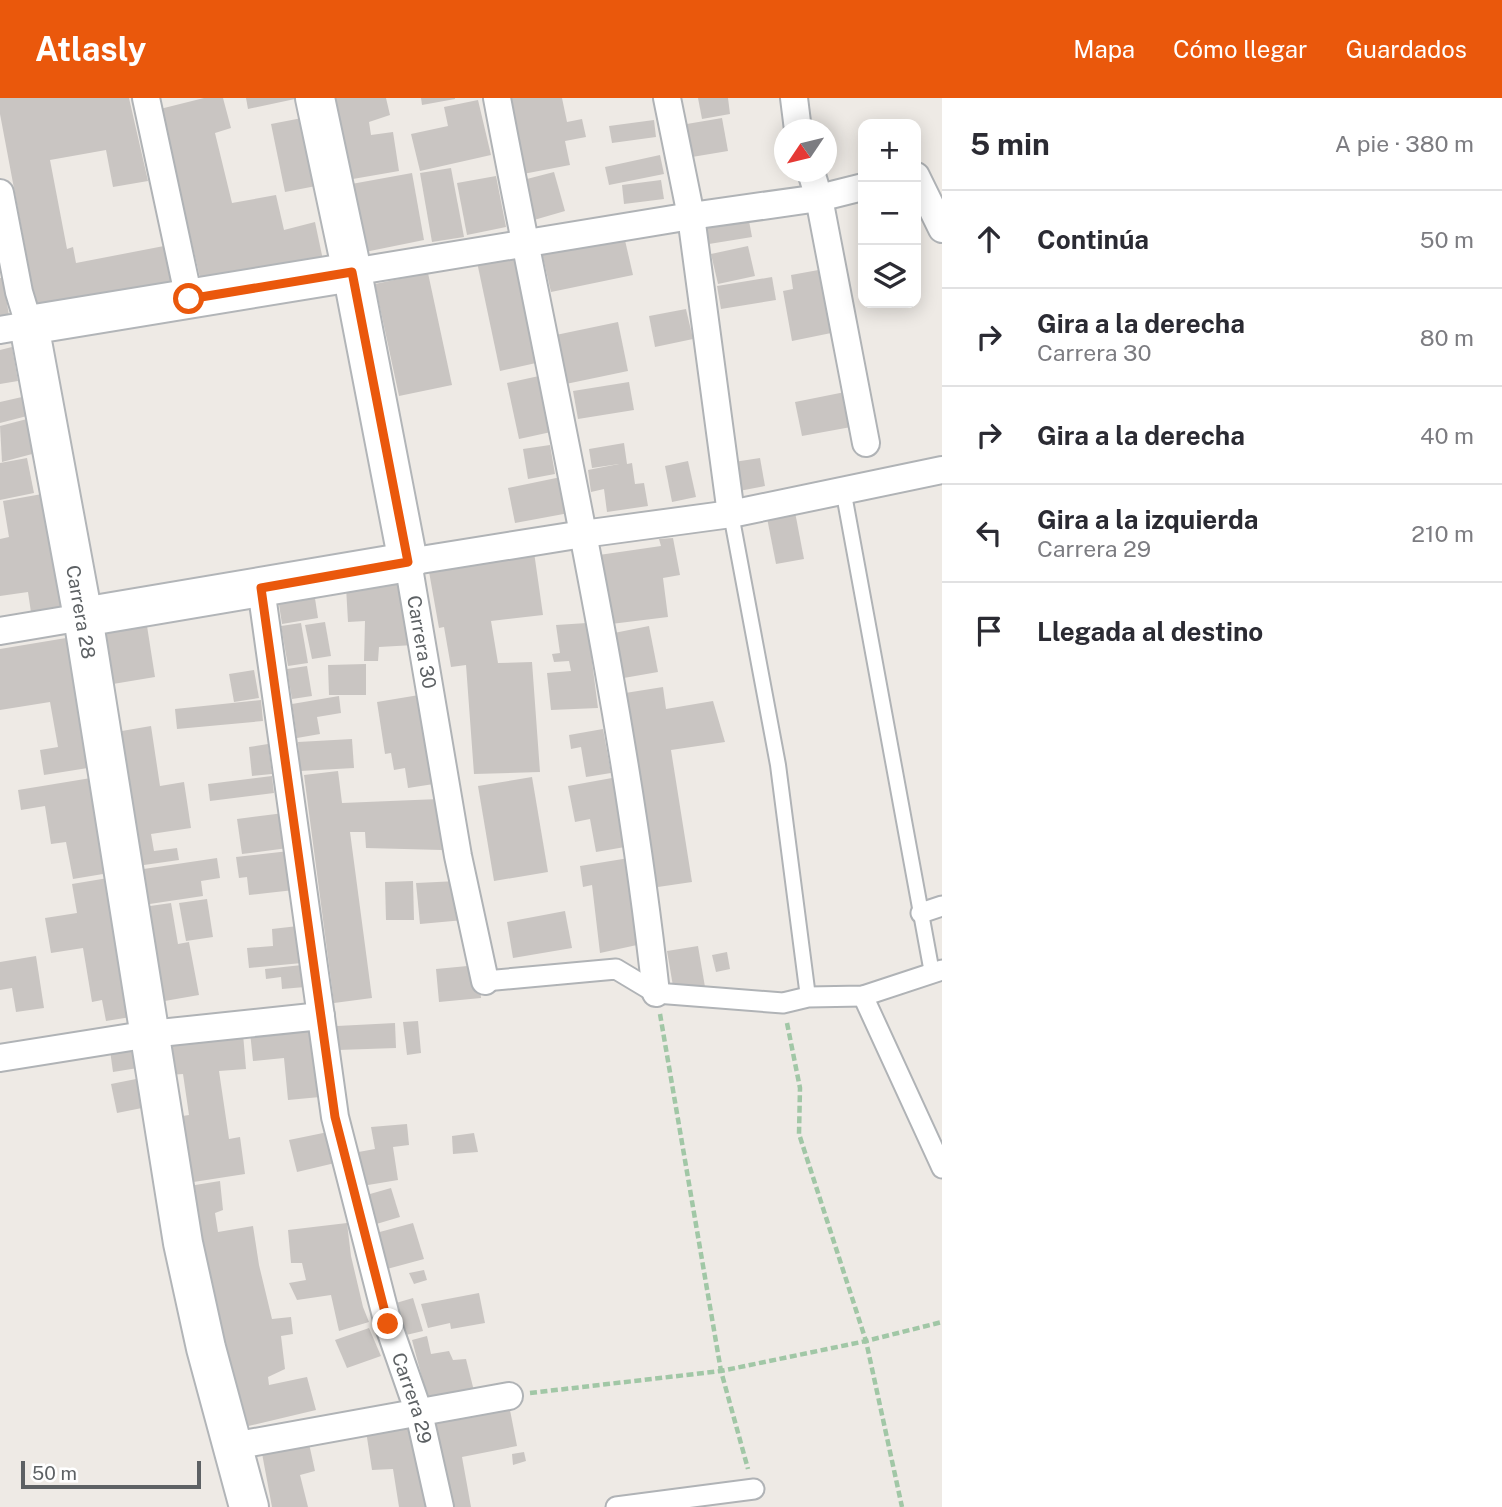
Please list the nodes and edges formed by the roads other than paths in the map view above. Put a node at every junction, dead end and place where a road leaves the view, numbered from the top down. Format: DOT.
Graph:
graph roads {
  1 [pos="146,98"];
  2 [pos="315,98"];
  3 [pos="497,98"];
  4 [pos="667,98"];
  5 [pos="794,98"];
  6 [pos="797,119"];
  7 [pos="814,182"];
  8 [pos="919,182"];
  9 [pos="858,188"];
  10 [pos="0,193"];
  11 [pos="819,198"];
  12 [pos="691,215"];
  13 [pos="942,229"];
  14 [pos="524,243"];
  15 [pos="352,272"];
  16 [pos="189,299"];
  17 [pos="14,328"];
  18 [pos="866,443"];
  19 [pos="942,470"];
  20 [pos="843,489"];
  21 [pos="732,514"];
  22 [pos="583,534"];
  23 [pos="408,562"];
  24 [pos="261,588"];
  25 [pos="83,617"];
  26 [pos="0,631"];
  27 [pos="942,906"];
  28 [pos="921,914"];
  29 [pos="937,972"];
  30 [pos="485,981"];
  31 [pos="656,993"];
  32 [pos="863,996"];
  33 [pos="808,997"];
  34 [pos="321,1016"];
  35 [pos="150,1034"];
  36 [pos="0,1058"];
  37 [pos="942,1168"];
  38 [pos="509,1395"];
  39 [pos="419,1413"];
  40 [pos="233,1446"];
  41 [pos="754,1489"];
  42 [pos="249,1507"];
  43 [pos="440,1507"];
  44 [pos="617,1507"];
  1 -- 16 [label="street"];
  2 -- 15 [label="main road, Carrera 30"];
  3 -- 14 [label="street"];
  4 -- 12 [label="street"];
  5 -- 6 [label="street"];
  7 -- 11 [label="street"];
  8 -- 13 [label="street"];
  9 -- 11 [label="street"];
  10 -- 17 [label="street, Carrera 28"];
  11 -- 12 [label="street"];
  11 -- 18 [label="street"];
  12 -- 14 [label="street"];
  12 -- 21 [label="street"];
  14 -- 15 [label="street"];
  14 -- 22 [label="street"];
  15 -- 16 [label="main road"];
  15 -- 23 [label="main road, Carrera 30"];
  16 -- 17 [label="main road"];
  17 -- 25 [label="main road, Carrera 28"];
  19 -- 20 [label="street"];
  20 -- 21 [label="street"];
  20 -- 28 [label="lane"];
  21 -- 22 [label="street"];
  21 -- 33 [label="lane"];
  22 -- 23 [label="street"];
  22 -- 31 [label="street"];
  23 -- 24 [label="main road"];
  23 -- 30 [label="street, Carrera 30"];
  24 -- 25 [label="main road"];
  24 -- 34 [label="street, Carrera 29"];
  25 -- 26 [label="street"];
  25 -- 35 [label="main road, Carrera 28"];
  27 -- 28 [label="street"];
  28 -- 29 [label="lane"];
  29 -- 32 [label="street"];
  30 -- 31 [label="street"];
  31 -- 33 [label="street"];
  32 -- 33 [label="street"];
  32 -- 37 [label="street"];
  34 -- 35 [label="street"];
  34 -- 39 [label="street, Carrera 29"];
  35 -- 36 [label="street"];
  35 -- 40 [label="main road, Carrera 28"];
  38 -- 39 [label="street"];
  39 -- 40 [label="street"];
  39 -- 43 [label="street, Carrera 29"];
  40 -- 42 [label="main road, Carrera 28"];
  41 -- 44 [label="street"];
}
